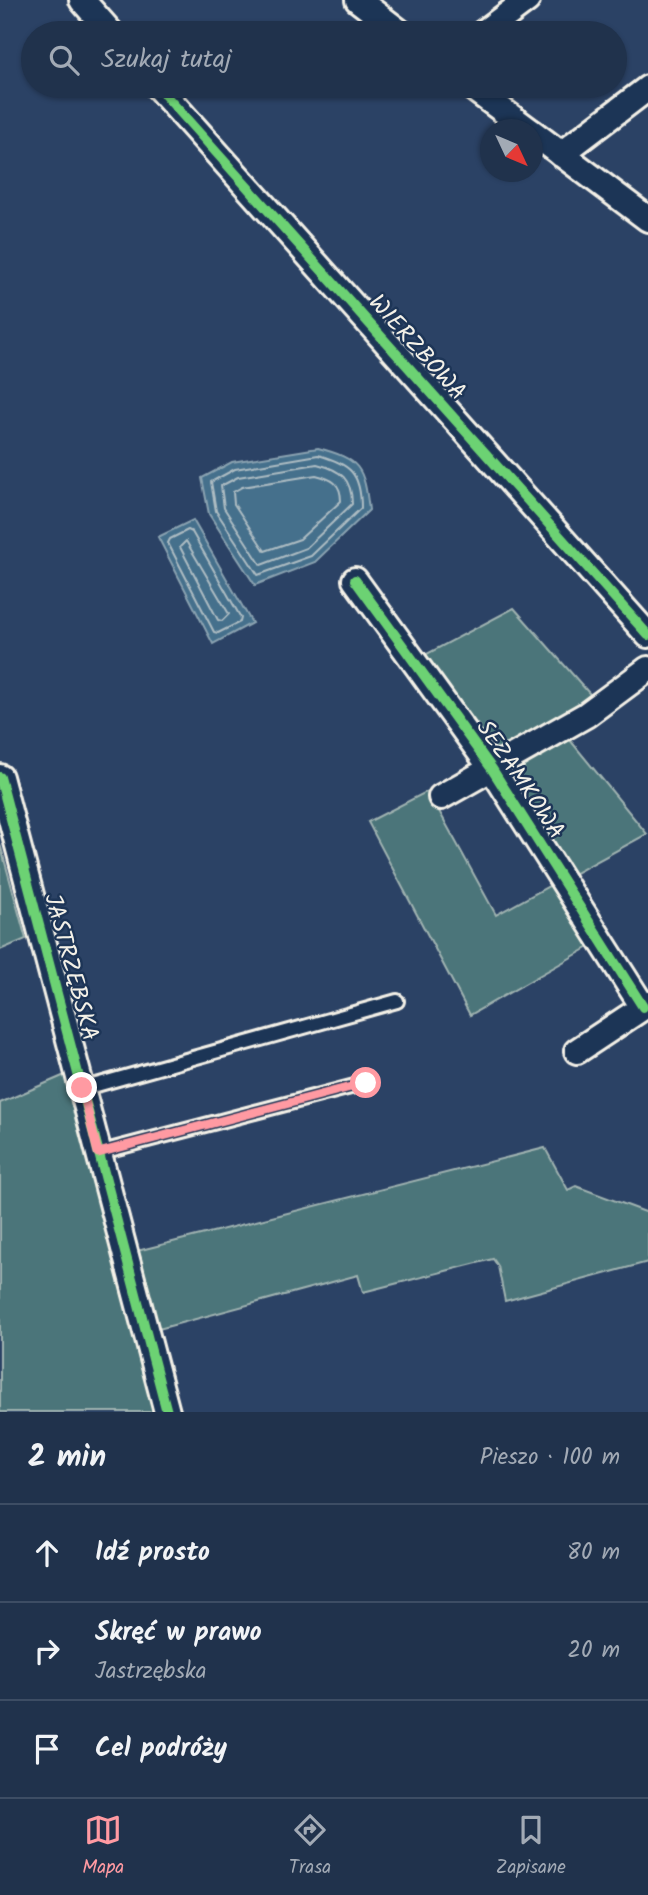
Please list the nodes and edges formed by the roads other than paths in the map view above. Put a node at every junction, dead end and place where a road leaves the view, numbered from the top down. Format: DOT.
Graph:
graph roads {
  1 [pos="82,0"];
  2 [pos="358,0"];
  3 [pos="527,0"];
  4 [pos="100,21"];
  5 [pos="385,21"];
  6 [pos="499,21"];
  7 [pos="648,88"];
  8 [pos="169,98"];
  9 [pos="486,98"];
  10 [pos="515,119"];
  11 [pos="543,140"];
  12 [pos="561,154"];
  13 [pos="648,219"];
  14 [pos="355,580"];
  15 [pos="648,635"];
  16 [pos="648,669"];
  17 [pos="492,769"];
  18 [pos="0,776"];
  19 [pos="441,797"];
  20 [pos="397,1001"];
  21 [pos="645,1006"];
  22 [pos="577,1051"];
  23 [pos="366,1083"];
  24 [pos="82,1088"];
  25 [pos="98,1153"];
  26 [pos="167,1412"];
  1 -- 4 [label="street"];
  2 -- 5 [label="street"];
  3 -- 6 [label="street"];
  7 -- 12 [label="street"];
  8 -- 15 [label="street, WIERZBOWA"];
  9 -- 10 [label="street"];
  11 -- 12 [label="street"];
  12 -- 13 [label="street"];
  14 -- 17 [label="street, SEZAMKOWA"];
  16 -- 17 [label="street, SEZAMKOWA"];
  17 -- 19 [label="street, SEZAMKOWA"];
  17 -- 21 [label="street, SEZAMKOWA"];
  18 -- 24 [label="street, JASTRZĘBSKA"];
  20 -- 24 [label="lane"];
  21 -- 22 [label="street"];
  23 -- 25 [label="lane"];
  24 -- 25 [label="street, JASTRZĘBSKA"];
  25 -- 26 [label="street, JASTRZĘBSKA"];
}
